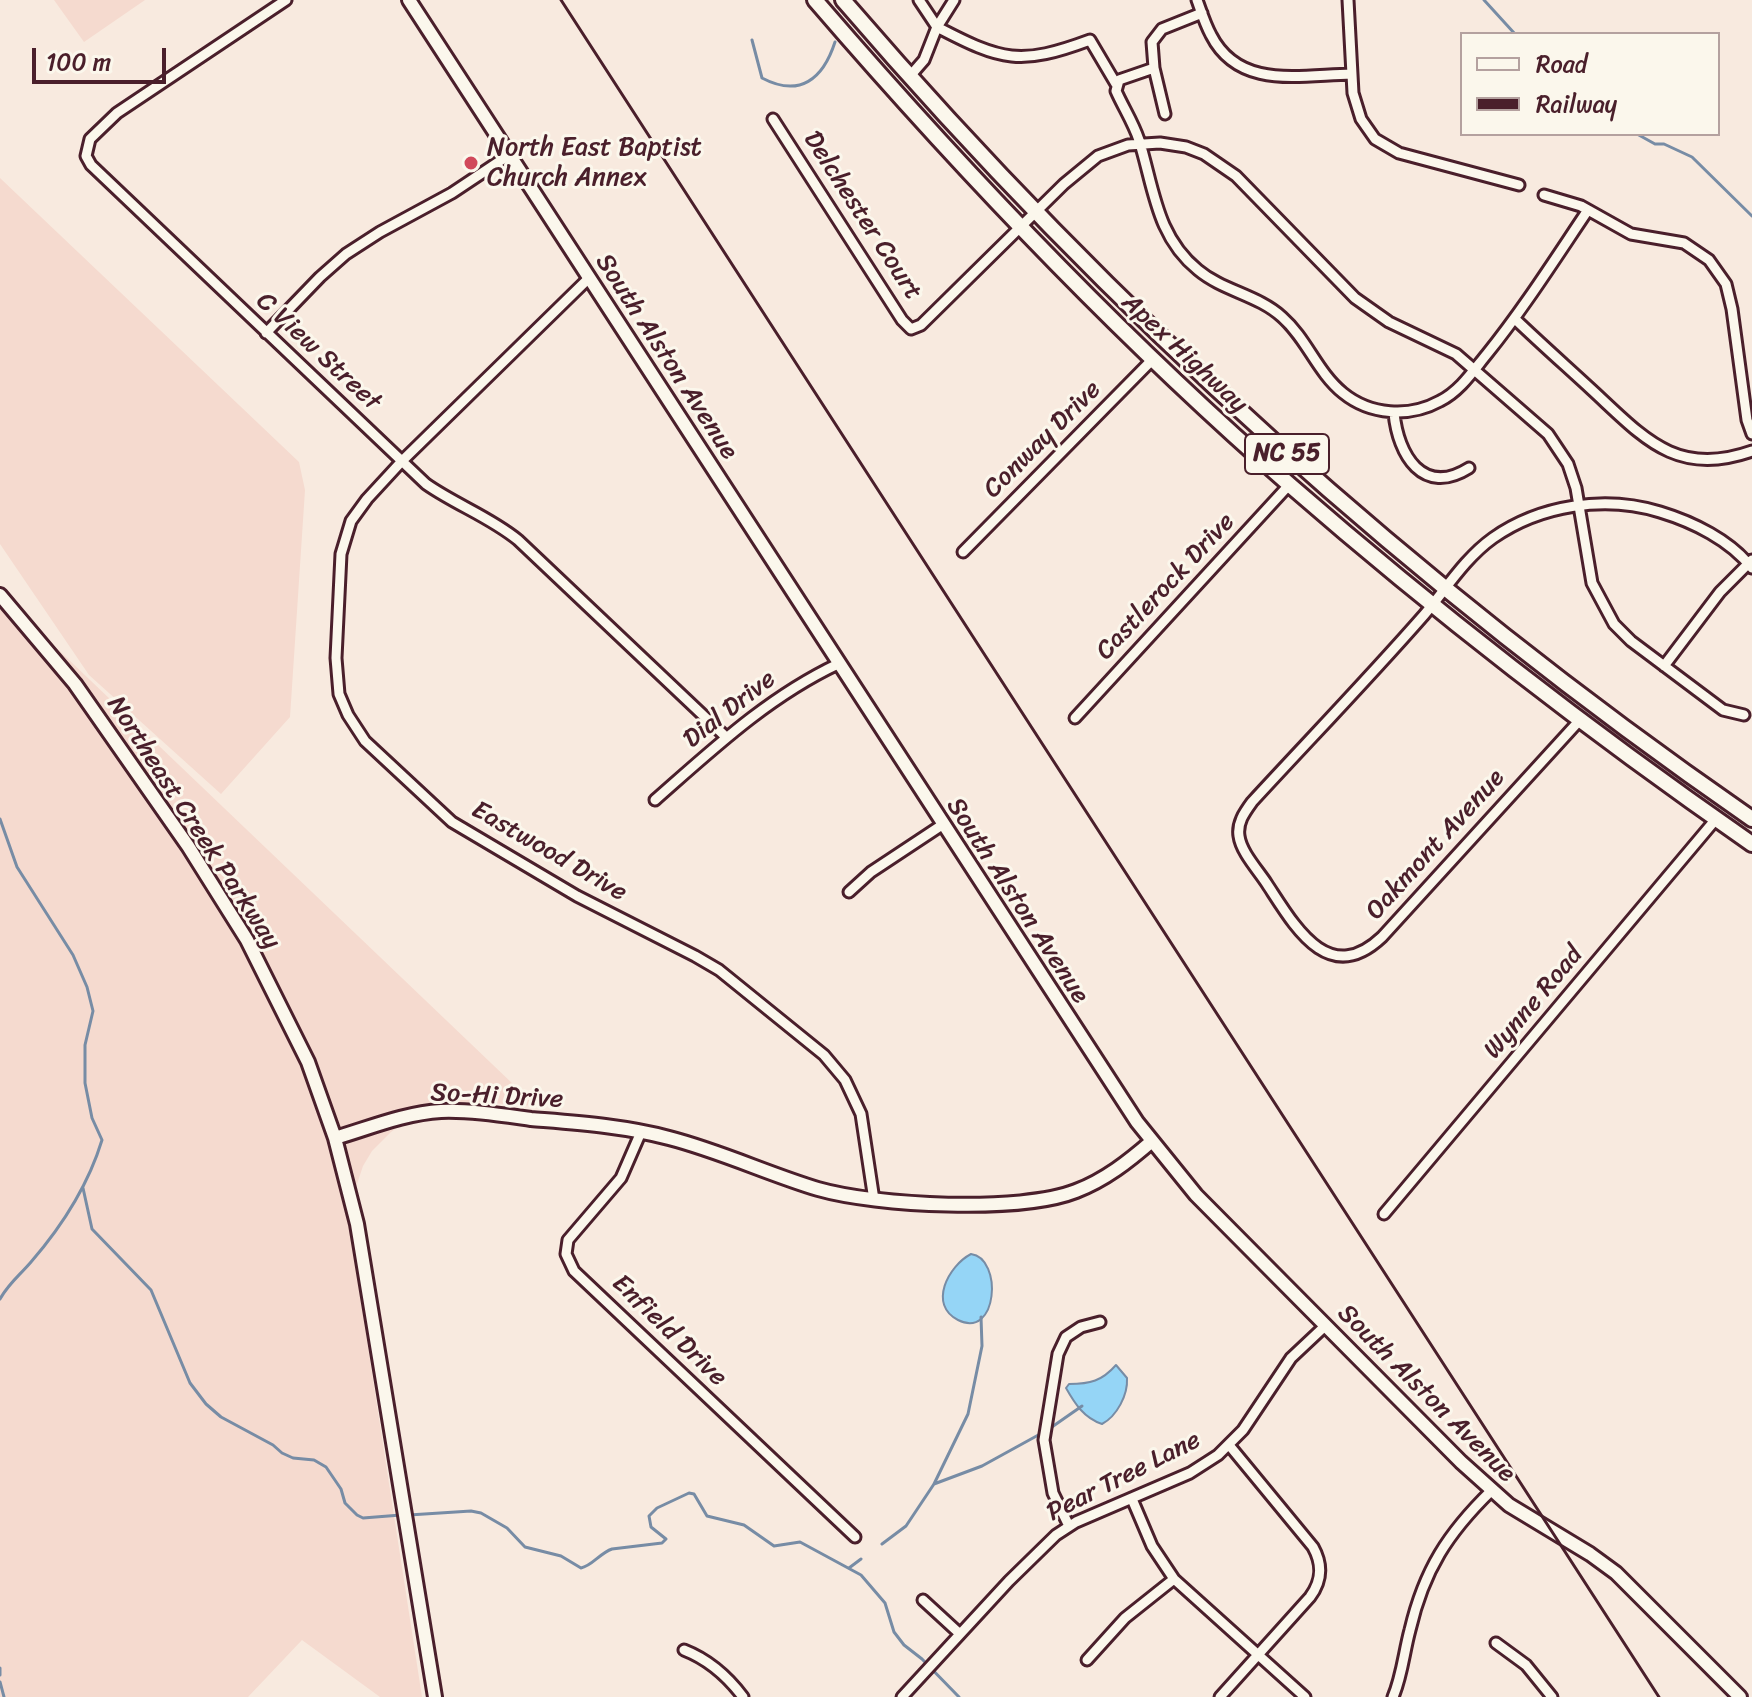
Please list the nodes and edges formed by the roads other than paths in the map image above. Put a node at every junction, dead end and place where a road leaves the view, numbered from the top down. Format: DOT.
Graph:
graph roads {
  1 [pos="286,0"];
  2 [pos="409,0"];
  3 [pos="815,0"];
  4 [pos="843,0"];
  5 [pos="919,0"];
  6 [pos="954,0"];
  7 [pos="1197,0"];
  8 [pos="1348,0"];
  9 [pos="1202,13"];
  10 [pos="937,27"];
  11 [pos="1154,68"];
  12 [pos="1351,74"];
  13 [pos="910,76"];
  14 [pos="1116,84"];
  15 [pos="1165,114"];
  16 [pos="773,119"];
  17 [pos="1140,144"];
  18 [pos="509,155"];
  19 [pos="1519,185"];
  20 [pos="1544,195"];
  21 [pos="1588,210"];
  22 [pos="1035,212"];
  23 [pos="1021,226"];
  24 [pos="589,278"];
  25 [pos="1515,319"];
  26 [pos="266,333"];
  27 [pos="1153,359"];
  28 [pos="1475,368"];
  29 [pos="1394,413"];
  30 [pos="1752,434"];
  31 [pos="1752,451"];
  32 [pos="402,461"];
  33 [pos="1469,468"];
  34 [pos="1289,485"];
  35 [pos="1578,504"];
  36 [pos="963,552"];
  37 [pos="1751,564"];
  38 [pos="1445,589"];
  39 [pos="0,595"];
  40 [pos="1433,604"];
  41 [pos="838,664"];
  42 [pos="1664,666"];
  43 [pos="1744,715"];
  44 [pos="1075,718"];
  45 [pos="1579,721"];
  46 [pos="726,737"];
  47 [pos="655,800"];
  48 [pos="1716,819"];
  49 [pos="1752,819"];
  50 [pos="942,825"];
  51 [pos="1752,844"];
  52 [pos="849,892"];
  53 [pos="641,1132"];
  54 [pos="335,1138"];
  55 [pos="1152,1141"];
  56 [pos="874,1200"];
  57 [pos="1384,1214"];
  58 [pos="1100,1322"];
  59 [pos="1325,1326"];
  60 [pos="1229,1445"];
  61 [pos="1491,1491"];
  62 [pos="1132,1499"];
  63 [pos="1069,1526"];
  64 [pos="855,1537"];
  65 [pos="1174,1579"];
  66 [pos="923,1600"];
  67 [pos="960,1634"];
  68 [pos="1496,1643"];
  69 [pos="684,1650"];
  70 [pos="1258,1655"];
  71 [pos="1087,1660"];
  72 [pos="435,1697"];
  73 [pos="743,1697"];
  74 [pos="902,1697"];
  75 [pos="1220,1697"];
  76 [pos="1305,1697"];
  77 [pos="1393,1697"];
  78 [pos="1552,1697"];
  79 [pos="1740,1697"];
  1 -- 26 [label="street, C View Street"];
  2 -- 18 [label="street, South Alston Avenue"];
  3 -- 23 [label="main road, Apex Highway / NC 55"];
  4 -- 13 [label="main road, Apex Highway / NC 55"];
  5 -- 10 [label="street"];
  6 -- 10 [label="street"];
  7 -- 9 [label="street"];
  8 -- 12 [label="street"];
  9 -- 11 [label="street"];
  9 -- 12 [label="street"];
  10 -- 13 [label="street"];
  10 -- 14 [label="street"];
  11 -- 14 [label="street"];
  11 -- 15 [label="street"];
  12 -- 19 [label="street"];
  13 -- 22 [label="main road, Apex Highway / NC 55"];
  14 -- 17 [label="street"];
  16 -- 23 [label="street, Delchester Court"];
  17 -- 22 [label="street"];
  17 -- 28 [label="street"];
  17 -- 29 [label="street"];
  18 -- 24 [label="street, South Alston Avenue"];
  18 -- 26 [label="street"];
  20 -- 21 [label="street"];
  21 -- 25 [label="street"];
  21 -- 30 [label="street"];
  22 -- 23 [label="street"];
  22 -- 38 [label="main road, Apex Highway / NC 55"];
  23 -- 27 [label="main road, Apex Highway / NC 55"];
  24 -- 32 [label="street, Eastwood Drive"];
  24 -- 41 [label="street, South Alston Avenue"];
  25 -- 28 [label="street"];
  25 -- 31 [label="street"];
  26 -- 32 [label="street, C View Street"];
  27 -- 34 [label="main road, Apex Highway / NC 55"];
  27 -- 36 [label="street, Conway Drive"];
  28 -- 29 [label="street"];
  28 -- 35 [label="street"];
  29 -- 33 [label="street"];
  32 -- 46 [label="street, C View Street"];
  32 -- 56 [label="street, Eastwood Drive"];
  34 -- 40 [label="main road, Apex Highway / NC 55"];
  34 -- 44 [label="street, Castlerock Drive"];
  35 -- 37 [label="street, Oakmont Avenue"];
  35 -- 38 [label="street, Oakmont Avenue"];
  35 -- 42 [label="street"];
  37 -- 42 [label="street"];
  38 -- 40 [label="street, Oakmont Avenue"];
  38 -- 49 [label="main road, Apex Highway / NC 55"];
  39 -- 54 [label="street, Northeast Creek Parkway"];
  40 -- 45 [label="main road, Apex Highway / NC 55"];
  40 -- 45 [label="street, Oakmont Avenue"];
  41 -- 46 [label="street, Dial Drive"];
  41 -- 50 [label="street, South Alston Avenue"];
  42 -- 43 [label="street"];
  45 -- 48 [label="main road, Apex Highway / NC 55"];
  46 -- 47 [label="street, Dial Drive"];
  48 -- 51 [label="main road, Apex Highway / NC 55"];
  48 -- 57 [label="street, Wynne Road"];
  50 -- 52 [label="street"];
  50 -- 55 [label="street, South Alston Avenue"];
  53 -- 54 [label="street, So-Hi Drive"];
  53 -- 56 [label="street, So-Hi Drive"];
  53 -- 64 [label="street, Enfield Drive"];
  54 -- 72 [label="street"];
  55 -- 56 [label="street, So-Hi Drive"];
  55 -- 59 [label="street, South Alston Avenue"];
  58 -- 63 [label="street"];
  59 -- 60 [label="street, Pear Tree Lane"];
  59 -- 61 [label="street, South Alston Avenue"];
  60 -- 62 [label="street, Pear Tree Lane"];
  60 -- 70 [label="street"];
  61 -- 77 [label="street"];
  61 -- 79 [label="street, South Alston Avenue"];
  62 -- 63 [label="street, Pear Tree Lane"];
  62 -- 65 [label="street"];
  63 -- 67 [label="street, Pear Tree Lane"];
  65 -- 70 [label="street"];
  65 -- 71 [label="street"];
  66 -- 67 [label="street"];
  67 -- 74 [label="street, Pear Tree Lane"];
  68 -- 78 [label="street"];
  69 -- 73 [label="street"];
  70 -- 75 [label="street"];
  70 -- 76 [label="street"];
}
